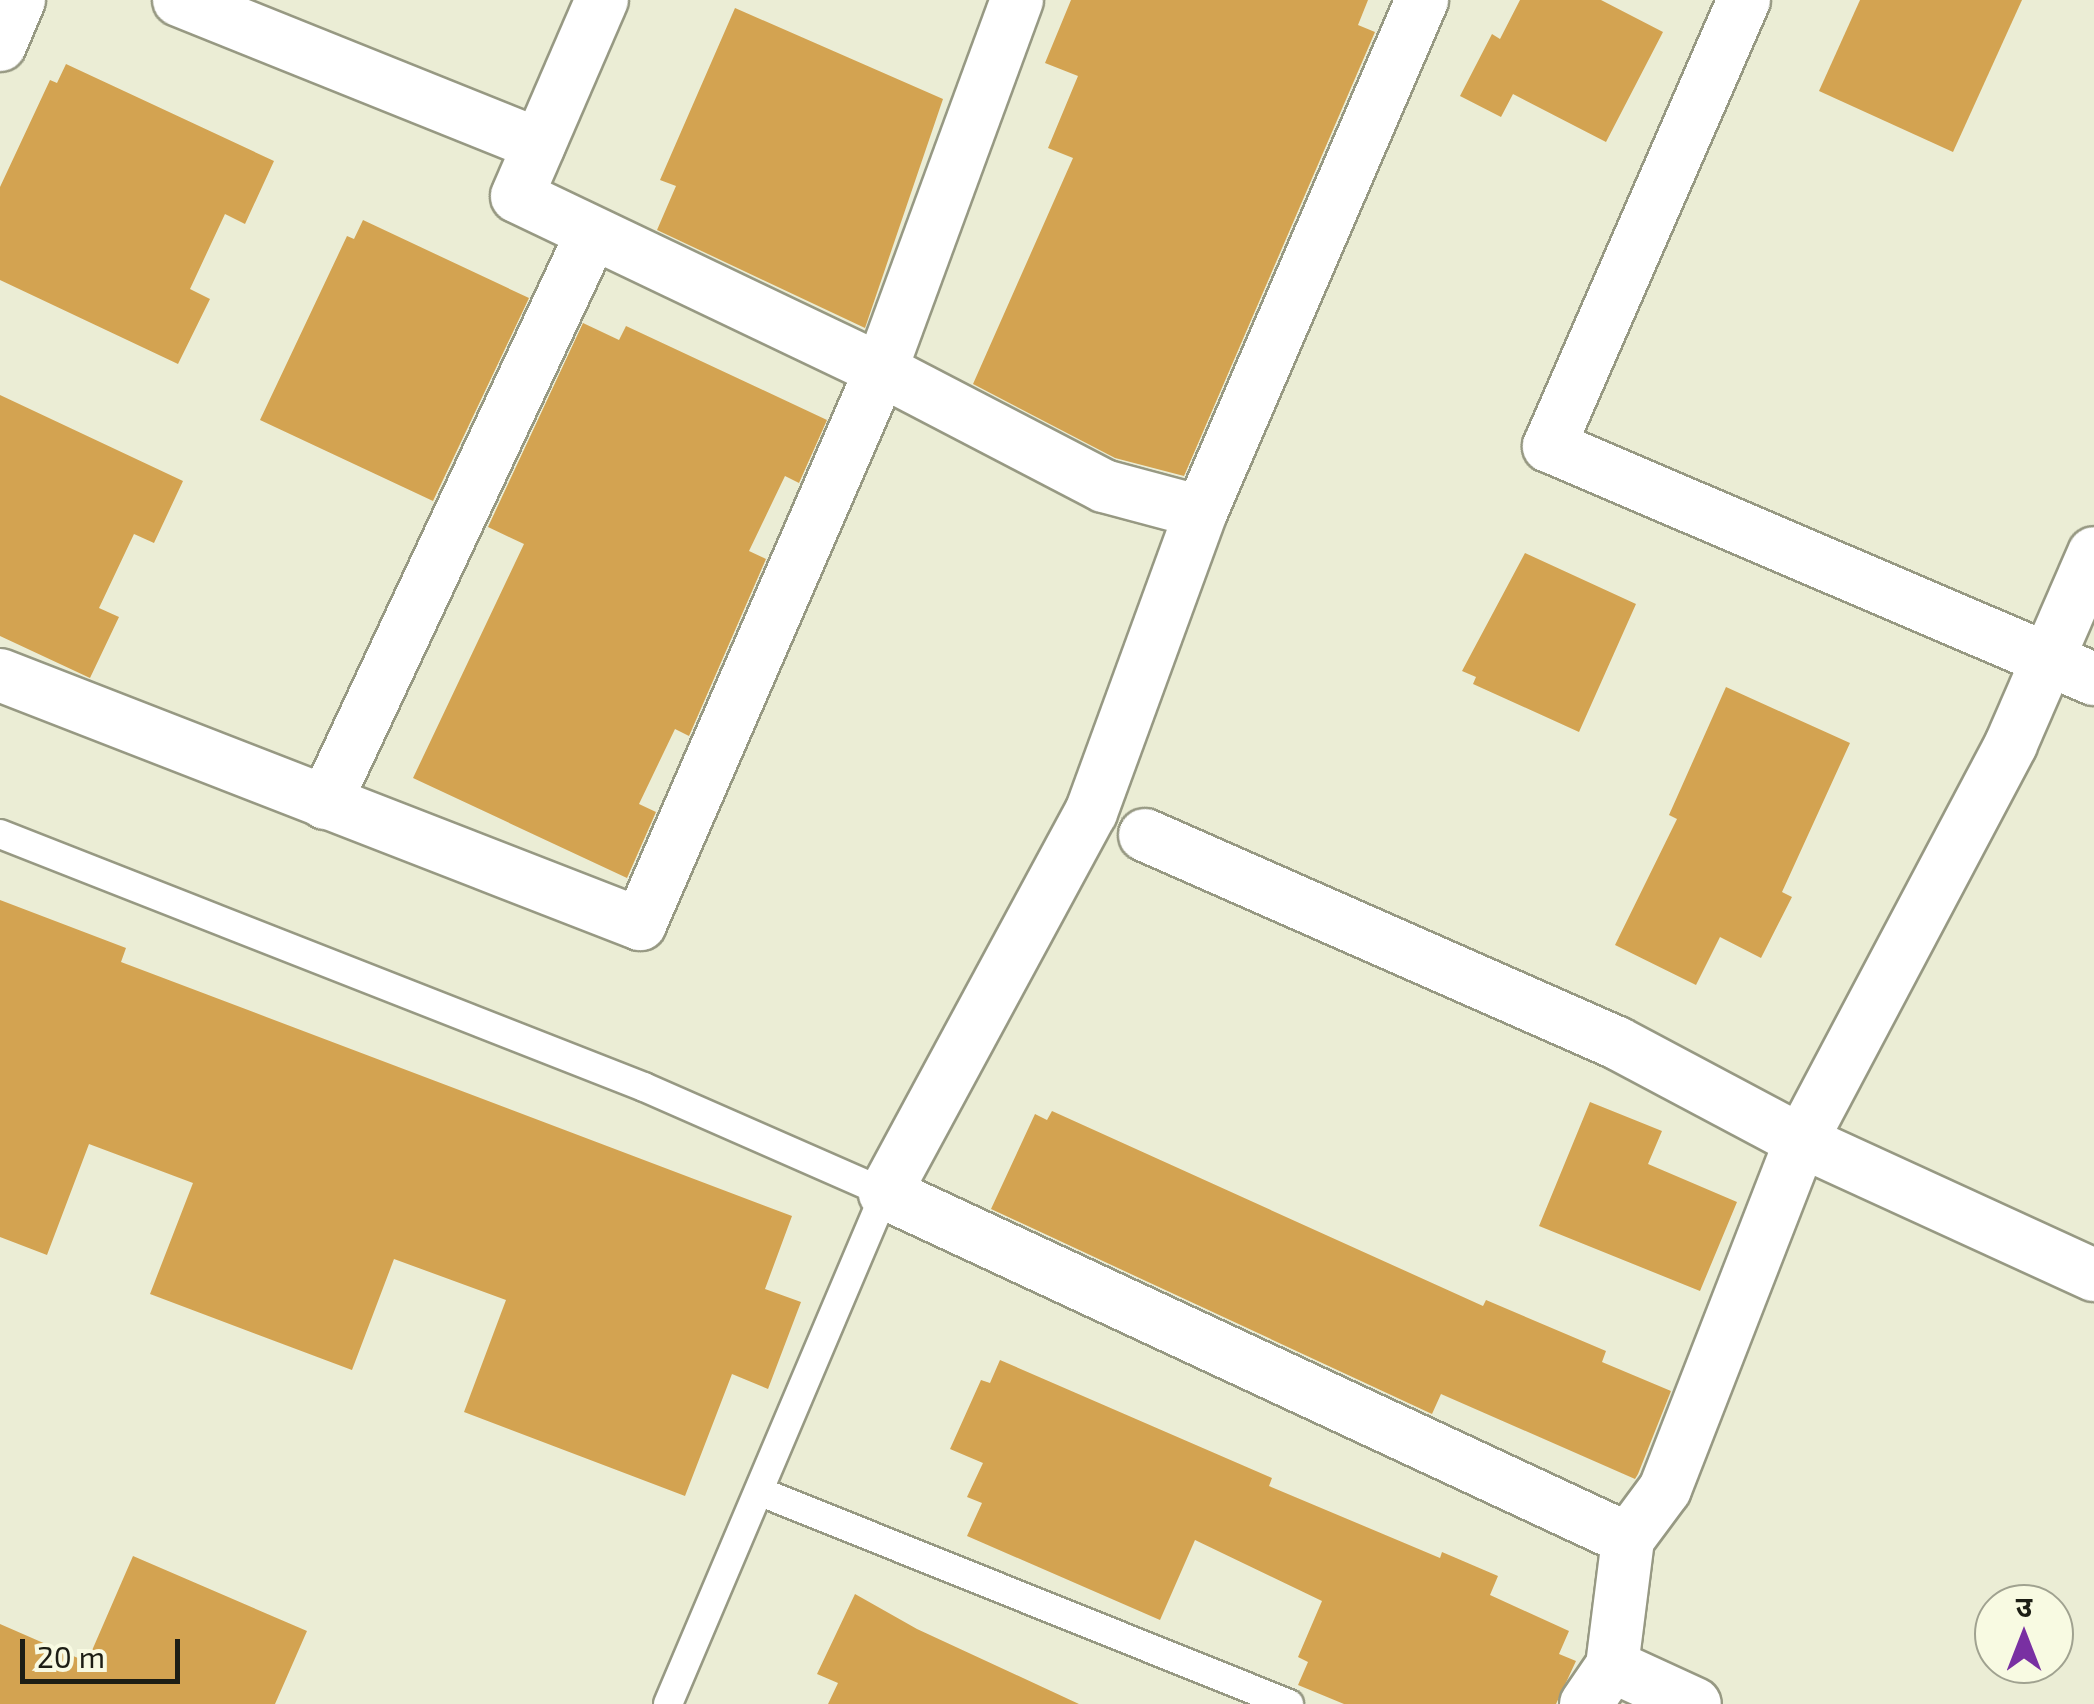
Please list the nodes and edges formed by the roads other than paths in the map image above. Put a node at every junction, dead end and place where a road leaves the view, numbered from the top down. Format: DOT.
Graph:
graph roads {
  1 [pos="19,0"];
  2 [pos="179,0"];
  3 [pos="602,0"];
  4 [pos="1017,0"];
  5 [pos="1422,0"];
  6 [pos="1744,0"];
  7 [pos="0,44"];
  8 [pos="539,146"];
  9 [pos="592,236"];
  10 [pos="881,370"];
  11 [pos="1200,512"];
  12 [pos="2094,553"];
  13 [pos="2071,669"];
  14 [pos="0,675"];
  15 [pos="325,804"];
  16 [pos="0,834"];
  17 [pos="1145,835"];
  18 [pos="1801,1141"];
  19 [pos="885,1193"];
  20 [pos="2094,1276"];
  21 [pos="761,1492"];
  22 [pos="1628,1539"];
  23 [pos="1599,1685"];
  24 [pos="668,1704"];
  25 [pos="1289,1704"];
  26 [pos="1696,1704"];
  1 -- 7 [label="street"];
  2 -- 8 [label="street"];
  3 -- 8 [label="street"];
  4 -- 10 [label="street"];
  5 -- 11 [label="street"];
  6 -- 13 [label="street"];
  8 -- 9 [label="street"];
  9 -- 10 [label="street"];
  9 -- 15 [label="street"];
  10 -- 11 [label="street"];
  10 -- 15 [label="street"];
  11 -- 19 [label="street"];
  12 -- 13 [label="street"];
  13 -- 18 [label="street"];
  14 -- 15 [label="street"];
  16 -- 19 [label="lane"];
  17 -- 18 [label="street"];
  18 -- 20 [label="street"];
  18 -- 22 [label="street"];
  19 -- 21 [label="lane"];
  19 -- 22 [label="street"];
  21 -- 24 [label="lane"];
  21 -- 25 [label="lane"];
  22 -- 23 [label="street"];
  23 -- 26 [label="street"];
}
